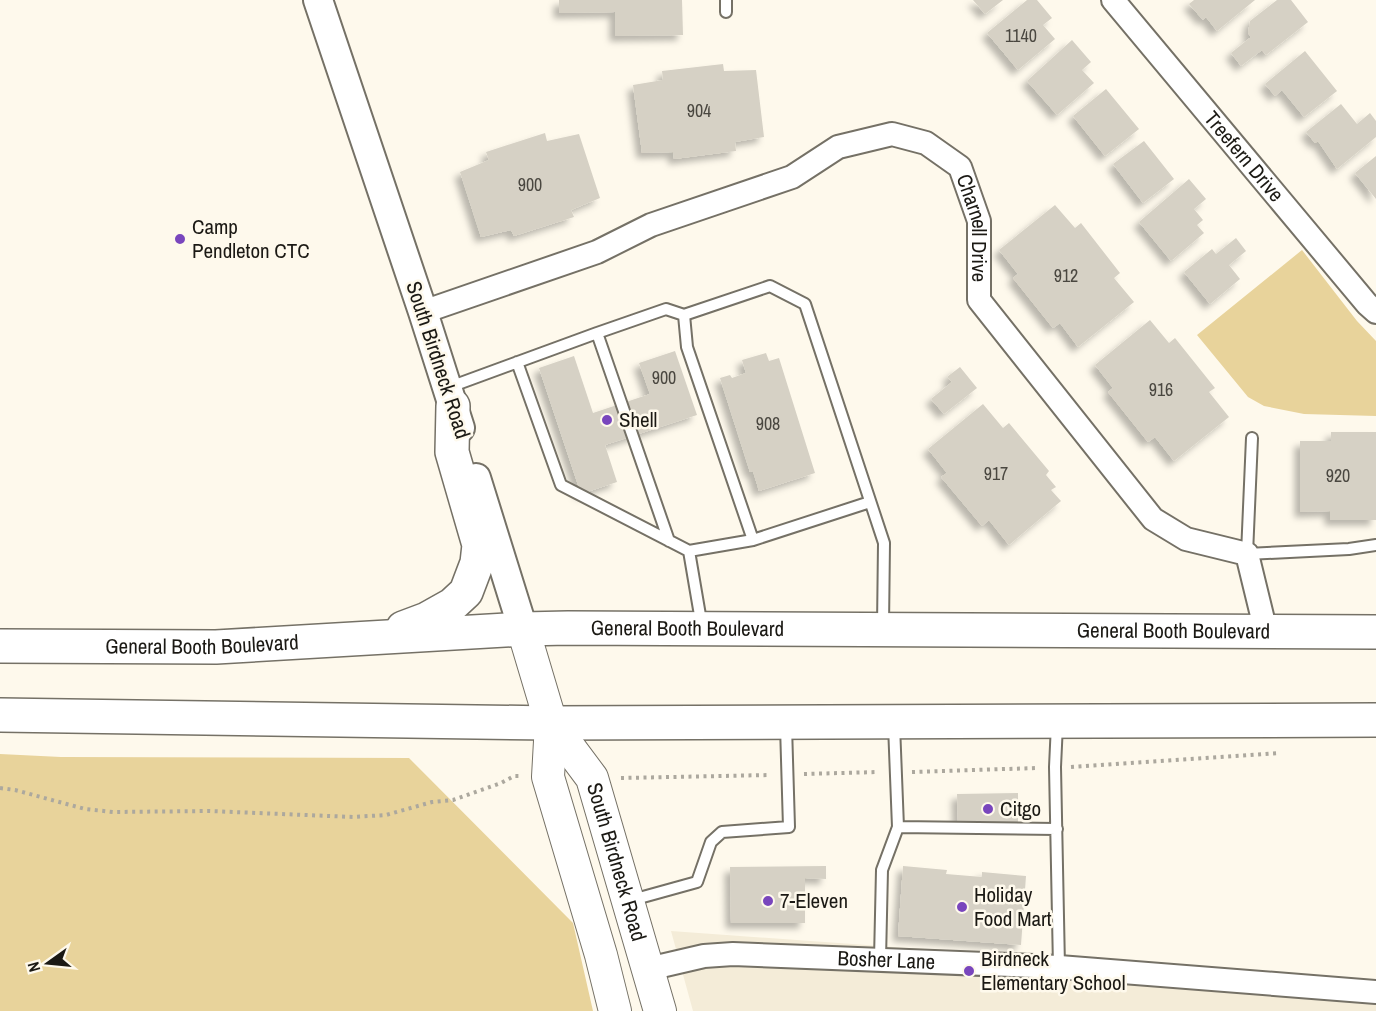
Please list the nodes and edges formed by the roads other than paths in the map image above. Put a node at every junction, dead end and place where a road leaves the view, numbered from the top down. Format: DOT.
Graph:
graph roads {
  1 [pos="318,0"];
  2 [pos="726,0"];
  3 [pos="1113,0"];
  4 [pos="726,12"];
  5 [pos="1373,303"];
  6 [pos="423,312"];
  7 [pos="684,315"];
  8 [pos="597,333"];
  9 [pos="517,362"];
  10 [pos="450,397"];
  11 [pos="1252,438"];
  12 [pos="870,502"];
  13 [pos="753,540"];
  14 [pos="669,541"];
  15 [pos="1376,544"];
  16 [pos="689,551"];
  17 [pos="1247,554"];
  18 [pos="702,628"];
  19 [pos="524,629"];
  20 [pos="883,629"];
  21 [pos="1266,632"];
  22 [pos="1376,632"];
  23 [pos="375,638"];
  24 [pos="0,646"];
  25 [pos="0,715"];
  26 [pos="1376,720"];
  27 [pos="1057,721"];
  28 [pos="786,722"];
  29 [pos="894,722"];
  30 [pos="551,723"];
  31 [pos="898,827"];
  32 [pos="1057,829"];
  33 [pos="628,901"];
  34 [pos="880,959"];
  35 [pos="1059,967"];
  36 [pos="648,969"];
  37 [pos="1376,992"];
  38 [pos="615,1011"];
  39 [pos="660,1011"];
  1 -- 6 [label="street, South Birdneck Road"];
  2 -- 4 [label="lane"];
  3 -- 5 [label="street, Treefern Drive"];
  6 -- 10 [label="street, South Birdneck Road"];
  6 -- 17 [label="street, Charnell Drive"];
  7 -- 8 [label="lane"];
  7 -- 12 [label="lane"];
  7 -- 13 [label="lane"];
  8 -- 9 [label="lane"];
  8 -- 14 [label="lane"];
  9 -- 10 [label="lane"];
  9 -- 14 [label="lane"];
  10 -- 19 [label="street, South Birdneck Road"];
  10 -- 23 [label="highway"];
  11 -- 17 [label="lane"];
  12 -- 13 [label="lane"];
  12 -- 20 [label="lane"];
  13 -- 16 [label="lane"];
  14 -- 16 [label="lane"];
  15 -- 17 [label="lane"];
  16 -- 18 [label="lane"];
  17 -- 21 [label="street"];
  18 -- 19 [label="highway, General Booth Boulevard"];
  18 -- 20 [label="highway, General Booth Boulevard"];
  19 -- 23 [label="highway, General Booth Boulevard"];
  19 -- 30 [label="main road, South Birdneck Road"];
  20 -- 21 [label="highway, General Booth Boulevard"];
  21 -- 22 [label="highway, General Booth Boulevard"];
  23 -- 24 [label="highway, General Booth Boulevard"];
  25 -- 30 [label="highway"];
  26 -- 27 [label="highway"];
  27 -- 29 [label="highway"];
  27 -- 32 [label="lane"];
  28 -- 29 [label="highway"];
  28 -- 30 [label="highway"];
  28 -- 33 [label="lane"];
  29 -- 31 [label="lane"];
  30 -- 33 [label="main road, South Birdneck Road"];
  30 -- 38 [label="main road, South Birdneck Road"];
  31 -- 32 [label="lane"];
  31 -- 34 [label="lane"];
  32 -- 35 [label="lane"];
  33 -- 36 [label="main road, South Birdneck Road"];
  34 -- 35 [label="street, Bosher Lane"];
  34 -- 36 [label="street, Bosher Lane"];
  35 -- 37 [label="street, Bosher Lane"];
  36 -- 39 [label="main road, South Birdneck Road"];
}
